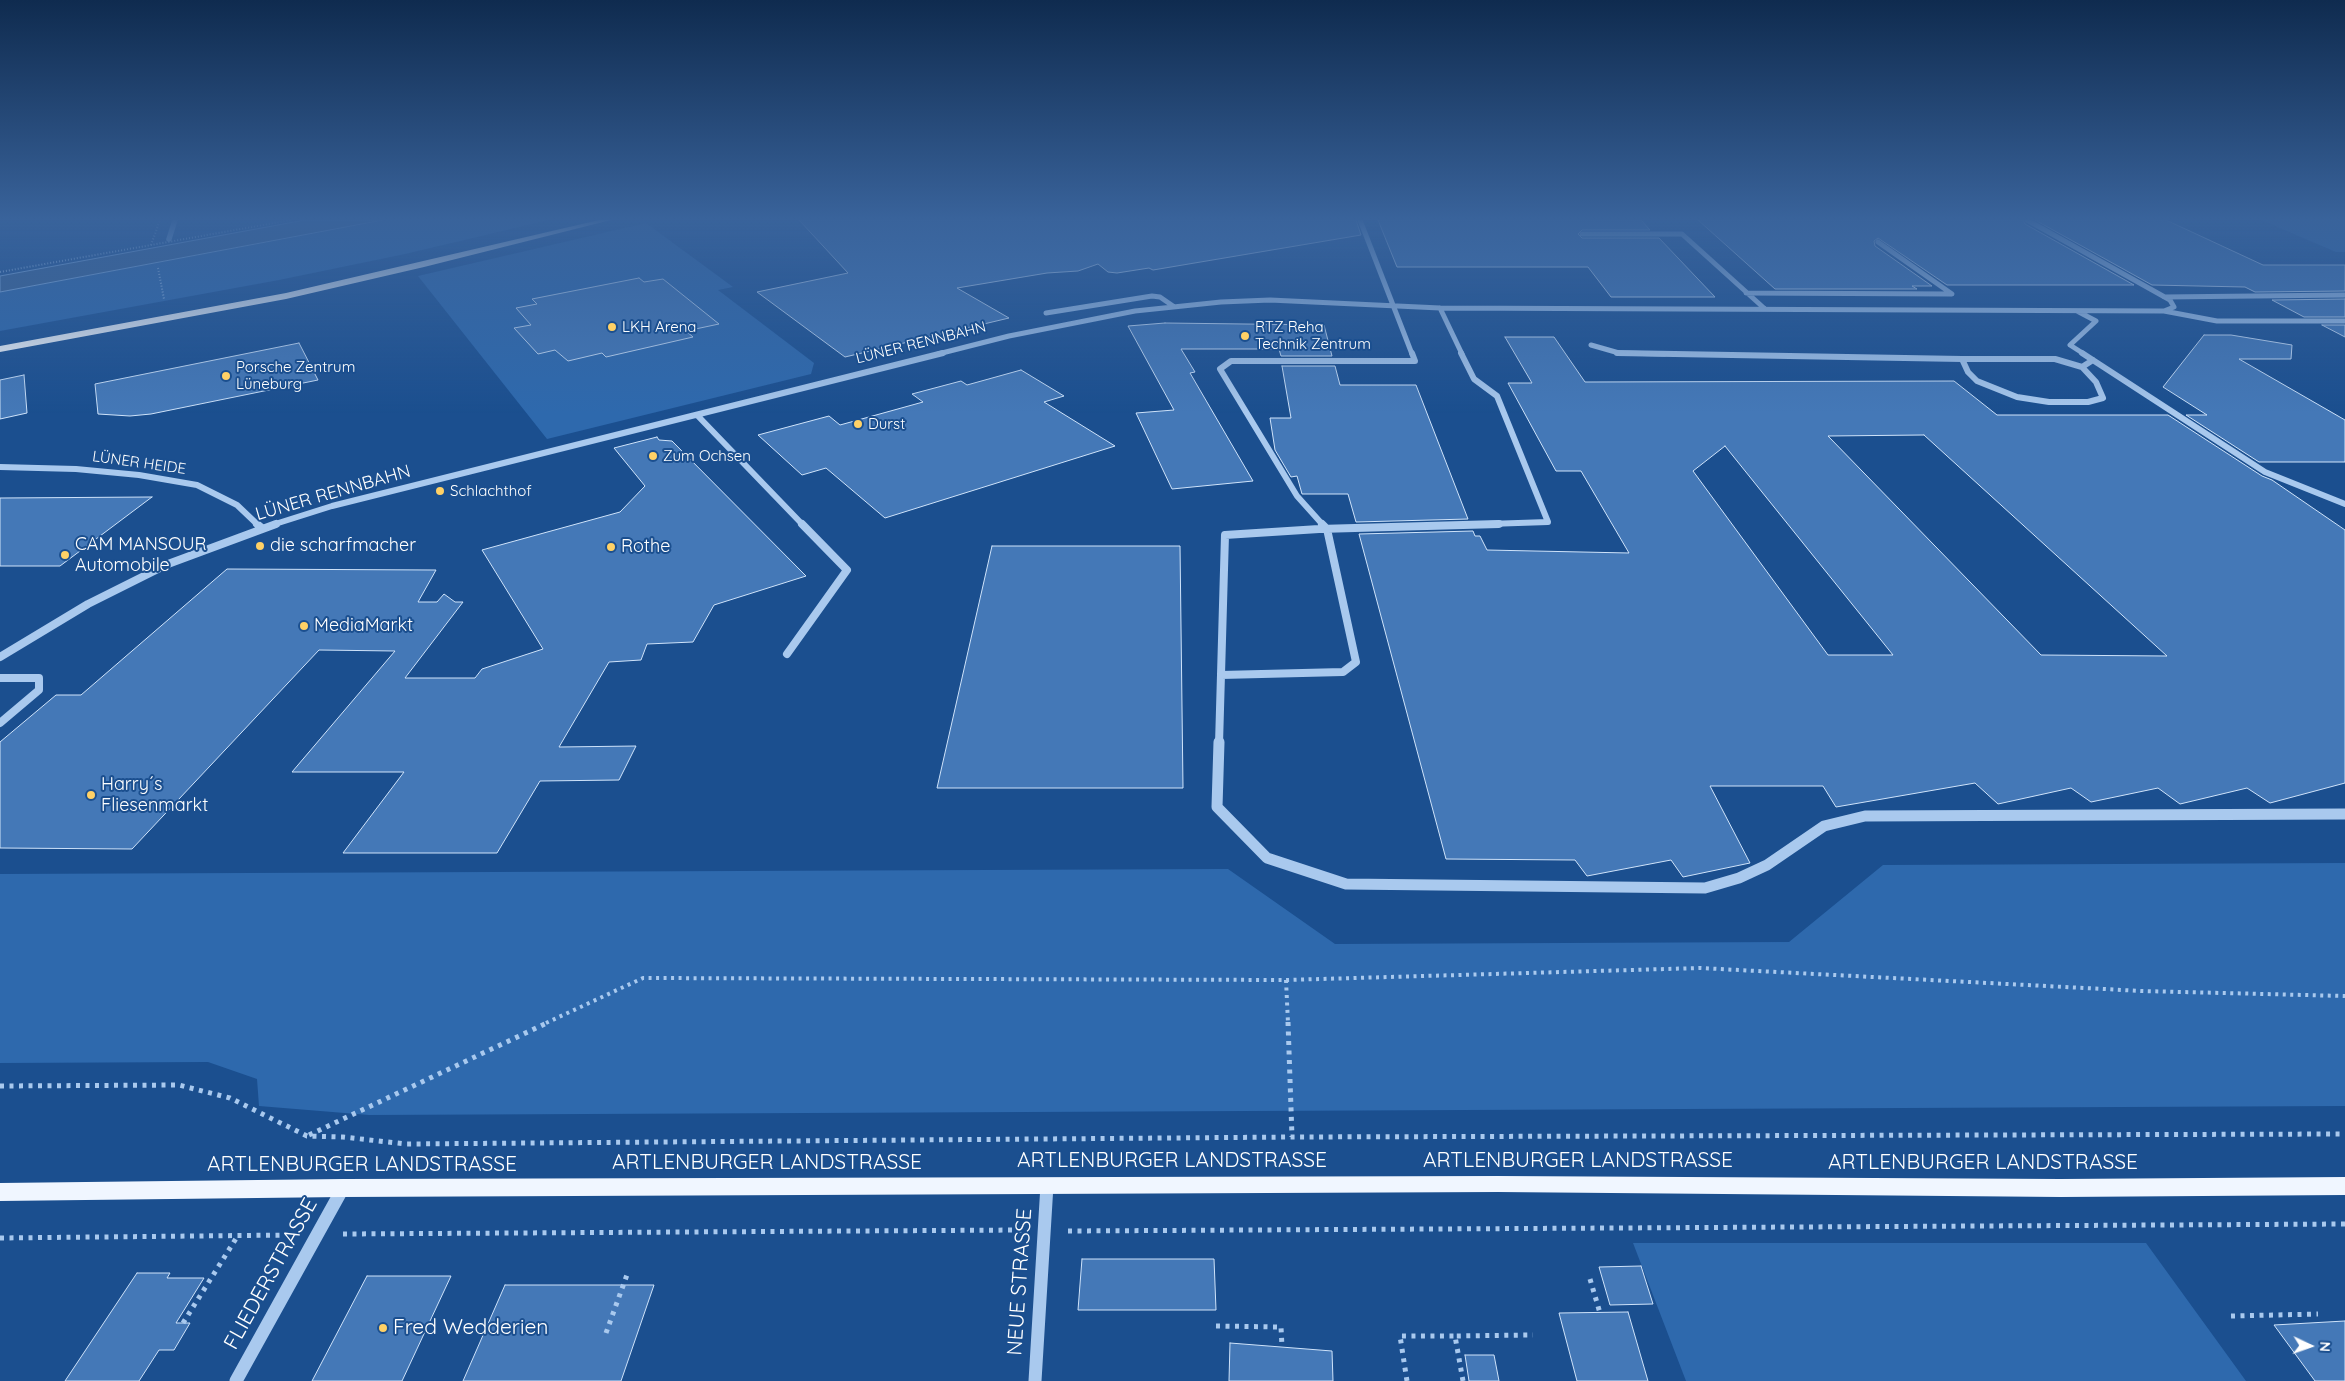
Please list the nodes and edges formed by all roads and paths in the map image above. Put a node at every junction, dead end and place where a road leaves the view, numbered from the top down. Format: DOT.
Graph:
graph roads {
  1 [pos="161,284"];
  2 [pos="301,284"];
  3 [pos="338,284"];
  4 [pos="1385,284"];
  5 [pos="1737,284"];
  6 [pos="1938,284"];
  7 [pos="2142,284"];
  8 [pos="1746,293"];
  9 [pos="2345,295"];
  10 [pos="2164,297"];
  11 [pos="164,300"];
  12 [pos="1173,306"];
  13 [pos="1394,307"];
  14 [pos="1440,308"];
  15 [pos="1765,309"];
  16 [pos="2077,310"];
  17 [pos="2164,311"];
  18 [pos="1046,313"];
  19 [pos="2345,321"];
  20 [pos="0,340"];
  21 [pos="1591,346"];
  22 [pos="0,349"];
  23 [pos="1962,360"];
  24 [pos="2093,360"];
  25 [pos="2082,367"];
  26 [pos="697,414"];
  27 [pos="0,468"];
  28 [pos="2345,504"];
  29 [pos="262,528"];
  30 [pos="1327,529"];
  31 [pos="787,654"];
  32 [pos="0,657"];
  33 [pos="1221,675"];
  34 [pos="0,678"];
  35 [pos="0,723"];
  36 [pos="2345,814"];
  37 [pos="1286,980"];
  38 [pos="2345,996"];
  39 [pos="0,1086"];
  40 [pos="2345,1134"];
  41 [pos="307,1136"];
  42 [pos="1292,1137"];
  43 [pos="1047,1185"];
  44 [pos="2345,1186"];
  45 [pos="343,1188"];
  46 [pos="0,1192"];
  47 [pos="2345,1224"];
  48 [pos="1044,1230"];
  49 [pos="317,1234"];
  50 [pos="237,1236"];
  51 [pos="0,1238"];
  52 [pos="628,1272"];
  53 [pos="1590,1279"];
  54 [pos="1600,1313"];
  55 [pos="2318,1314"];
  56 [pos="2231,1316"];
  57 [pos="183,1323"];
  58 [pos="1216,1326"];
  59 [pos="606,1332"];
  60 [pos="1533,1335"];
  61 [pos="1455,1336"];
  62 [pos="1282,1347"];
  63 [pos="236,1381"];
  64 [pos="1035,1381"];
  65 [pos="1406,1381"];
  66 [pos="1463,1381"];
  1 -- 11 [label="path"];
  2 -- 20 [label="highway"];
  3 -- 22 [label="highway"];
  4 -- 13 [label="street"];
  5 -- 8 [label="street"];
  6 -- 8 [label="street"];
  7 -- 10 [label="street"];
  8 -- 15 [label="street"];
  9 -- 10 [label="street"];
  10 -- 17 [label="street"];
  12 -- 13 [label="street, LÜNER RENNBAHN"];
  12 -- 18 [label="street"];
  12 -- 26 [label="street, LÜNER RENNBAHN"];
  13 -- 14 [label="street, LÜNER RENNBAHN"];
  13 -- 30 [label="street"];
  14 -- 15 [label="street, LÜNER RENNBAHN"];
  14 -- 30 [label="street"];
  15 -- 16 [label="street, LÜNER RENNBAHN"];
  16 -- 17 [label="street, LÜNER RENNBAHN"];
  16 -- 24 [label="street"];
  17 -- 19 [label="street, LÜNER RENNBAHN"];
  21 -- 23 [label="street"];
  23 -- 25 [label="street"];
  23 -- 25 [label="street"];
  24 -- 25 [label="street"];
  24 -- 28 [label="street"];
  26 -- 29 [label="street, LÜNER RENNBAHN"];
  26 -- 31 [label="street"];
  27 -- 29 [label="street, LÜNER HEIDE"];
  29 -- 32 [label="street, LÜNER RENNBAHN"];
  30 -- 33 [label="street"];
  30 -- 33 [label="street"];
  33 -- 36 [label="street"];
  34 -- 35 [label="street"];
  37 -- 38 [label="path"];
  37 -- 41 [label="path"];
  37 -- 42 [label="path"];
  39 -- 41 [label="path"];
  40 -- 42 [label="path"];
  41 -- 42 [label="path"];
  43 -- 44 [label="main road, ARTLENBURGER LANDSTRASSE"];
  43 -- 45 [label="main road, ARTLENBURGER LANDSTRASSE"];
  43 -- 48 [label="street, NEUE STRASSE"];
  45 -- 46 [label="main road, ARTLENBURGER LANDSTRASSE"];
  45 -- 49 [label="street, FLIEDERSTRASSE"];
  47 -- 48 [label="path"];
  48 -- 49 [label="path"];
  48 -- 64 [label="street, NEUE STRASSE"];
  49 -- 50 [label="path"];
  49 -- 63 [label="street, FLIEDERSTRASSE"];
  50 -- 51 [label="path"];
  50 -- 57 [label="path"];
  52 -- 59 [label="path"];
  53 -- 54 [label="path"];
  55 -- 56 [label="path"];
  58 -- 62 [label="path"];
  60 -- 61 [label="path"];
  61 -- 65 [label="path"];
  61 -- 66 [label="path"];
}
